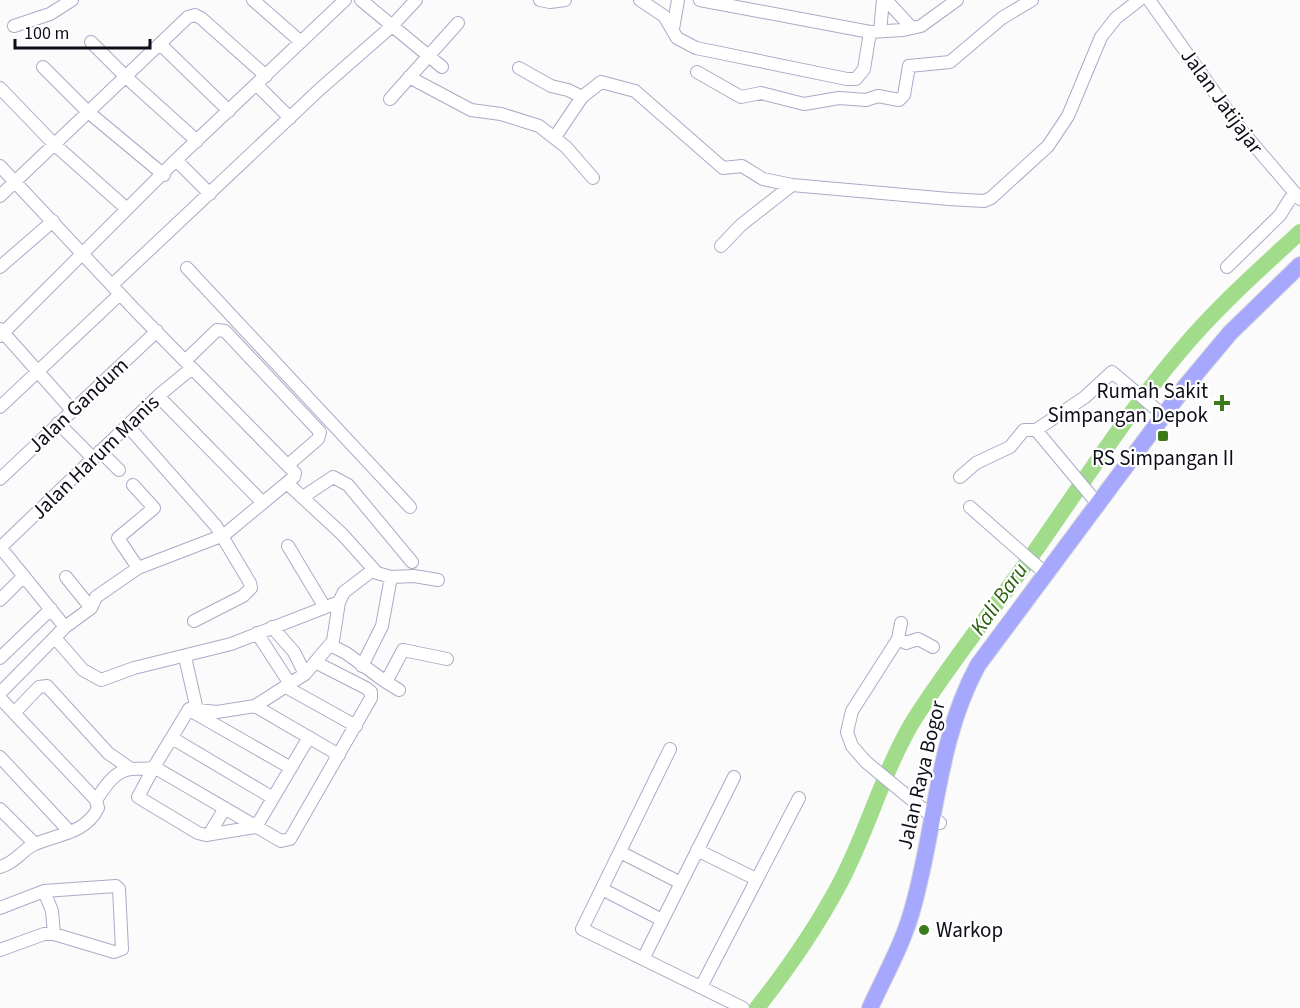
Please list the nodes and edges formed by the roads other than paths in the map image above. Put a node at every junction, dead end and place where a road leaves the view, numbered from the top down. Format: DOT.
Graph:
graph roads {
  1 [pos="48,0"];
  2 [pos="72,0"];
  3 [pos="253,0"];
  4 [pos="345,0"];
  5 [pos="361,0"];
  6 [pos="416,0"];
  7 [pos="540,0"];
  8 [pos="566,0"];
  9 [pos="640,0"];
  10 [pos="678,0"];
  11 [pos="700,0"];
  12 [pos="884,0"];
  13 [pos="957,0"];
  14 [pos="1032,0"];
  15 [pos="1139,0"];
  16 [pos="1149,0"];
  17 [pos="50,14"];
  18 [pos="458,22"];
  19 [pos="14,26"];
  20 [pos="392,26"];
  21 [pos="912,28"];
  22 [pos="673,29"];
  23 [pos="875,32"];
  24 [pos="91,42"];
  25 [pos="301,42"];
  26 [pos="160,44"];
  27 [pos="427,56"];
  28 [pos="43,67"];
  29 [pos="442,67"];
  30 [pos="519,68"];
  31 [pos="697,72"];
  32 [pos="266,76"];
  33 [pos="126,77"];
  34 [pos="409,77"];
  35 [pos="256,85"];
  36 [pos="0,88"];
  37 [pos="582,97"];
  38 [pos="390,99"];
  39 [pos="87,111"];
  40 [pos="229,111"];
  41 [pos="290,118"];
  42 [pos="555,137"];
  43 [pos="197,141"];
  44 [pos="54,144"];
  45 [pos="176,160"];
  46 [pos="0,166"];
  47 [pos="164,175"];
  48 [pos="593,178"];
  49 [pos="15,181"];
  50 [pos="792,185"];
  51 [pos="210,194"];
  52 [pos="0,196"];
  53 [pos="1298,197"];
  54 [pos="127,209"];
  55 [pos="53,221"];
  56 [pos="721,246"];
  57 [pos="83,254"];
  58 [pos="1300,265"];
  59 [pos="0,267"];
  60 [pos="1227,267"];
  61 [pos="187,268"];
  62 [pos="1300,276"];
  63 [pos="116,289"];
  64 [pos="157,331"];
  65 [pos="1,333"];
  66 [pos="189,364"];
  67 [pos="37,372"];
  68 [pos="158,396"];
  69 [pos="0,407"];
  70 [pos="72,410"];
  71 [pos="1158,412"];
  72 [pos="58,423"];
  73 [pos="127,425"];
  74 [pos="1036,430"];
  75 [pos="96,454"];
  76 [pos="288,465"];
  77 [pos="119,470"];
  78 [pos="960,477"];
  79 [pos="0,479"];
  80 [pos="287,483"];
  81 [pos="133,485"];
  82 [pos="303,497"];
  83 [pos="1093,498"];
  84 [pos="263,503"];
  85 [pos="410,507"];
  86 [pos="970,507"];
  87 [pos="224,535"];
  88 [pos="288,546"];
  89 [pos="0,547"];
  90 [pos="412,562"];
  91 [pos="138,568"];
  92 [pos="1040,569"];
  93 [pos="373,570"];
  94 [pos="24,576"];
  95 [pos="66,577"];
  96 [pos="391,577"];
  97 [pos="438,580"];
  98 [pos="0,600"];
  99 [pos="339,602"];
  100 [pos="324,606"];
  101 [pos="91,608"];
  102 [pos="51,609"];
  103 [pos="194,621"];
  104 [pos="901,623"];
  105 [pos="65,627"];
  106 [pos="272,627"];
  107 [pos="257,633"];
  108 [pos="56,639"];
  109 [pos="898,639"];
  110 [pos="330,645"];
  111 [pos="933,646"];
  112 [pos="185,657"];
  113 [pos="0,658"];
  114 [pos="447,659"];
  115 [pos="315,662"];
  116 [pos="362,666"];
  117 [pos="305,674"];
  118 [pos="386,682"];
  119 [pos="288,685"];
  120 [pos="399,690"];
  121 [pos="0,693"];
  122 [pos="0,698"];
  123 [pos="255,706"];
  124 [pos="193,710"];
  125 [pos="12,711"];
  126 [pos="0,719"];
  127 [pos="356,726"];
  128 [pos="309,737"];
  129 [pos="172,738"];
  130 [pos="670,749"];
  131 [pos="339,754"];
  132 [pos="0,757"];
  133 [pos="154,767"];
  134 [pos="291,768"];
  135 [pos="131,769"];
  136 [pos="734,777"];
  137 [pos="273,798"];
  138 [pos="799,798"];
  139 [pos="96,800"];
  140 [pos="0,808"];
  141 [pos="225,808"];
  142 [pos="936,821"];
  143 [pos="256,827"];
  144 [pos="70,832"];
  145 [pos="210,833"];
  146 [pos="35,844"];
  147 [pos="697,850"];
  148 [pos="620,852"];
  149 [pos="2,864"];
  150 [pos="756,879"];
  151 [pos="681,883"];
  152 [pos="602,889"];
  153 [pos="44,891"];
  154 [pos="0,908"];
  155 [pos="662,920"];
  156 [pos="54,934"];
  157 [pos="0,950"];
  158 [pos="643,959"];
  159 [pos="897,960"];
  160 [pos="701,987"];
  161 [pos="743,1008"];
  162 [pos="870,1008"];
  163 [pos="879,1008"];
  1 -- 17 [label="street"];
  2 -- 17 [label="street"];
  3 -- 25 [label="street"];
  4 -- 25 [label="street"];
  5 -- 20 [label="street"];
  6 -- 20 [label="street"];
  7 -- 8 [label="street"];
  9 -- 22 [label="street"];
  10 -- 22 [label="street"];
  11 -- 23 [label="street"];
  12 -- 21 [label="street"];
  12 -- 23 [label="street"];
  13 -- 21 [label="street"];
  14 -- 31 [label="street"];
  15 -- 50 [label="street"];
  16 -- 53 [label="street, Jalan Jatijajar"];
  17 -- 19 [label="street"];
  18 -- 27 [label="street"];
  20 -- 27 [label="street"];
  20 -- 41 [label="street"];
  21 -- 23 [label="street"];
  22 -- 23 [label="street"];
  24 -- 33 [label="street"];
  25 -- 32 [label="street"];
  26 -- 32 [label="street"];
  26 -- 33 [label="street"];
  26 -- 40 [label="street"];
  27 -- 29 [label="street"];
  27 -- 34 [label="street"];
  28 -- 39 [label="street"];
  30 -- 37 [label="street"];
  32 -- 35 [label="street"];
  33 -- 39 [label="street"];
  33 -- 43 [label="street"];
  34 -- 38 [label="street"];
  34 -- 42 [label="street"];
  35 -- 40 [label="street"];
  35 -- 41 [label="street"];
  36 -- 44 [label="street"];
  37 -- 42 [label="street"];
  37 -- 50 [label="street"];
  39 -- 44 [label="street"];
  39 -- 47 [label="street"];
  40 -- 43 [label="street"];
  41 -- 51 [label="street"];
  42 -- 48 [label="street"];
  43 -- 45 [label="street"];
  44 -- 49 [label="street"];
  44 -- 54 [label="street"];
  45 -- 47 [label="street"];
  45 -- 51 [label="street"];
  46 -- 49 [label="street"];
  47 -- 54 [label="street"];
  49 -- 52 [label="street"];
  49 -- 55 [label="street"];
  50 -- 56 [label="street"];
  51 -- 63 [label="street"];
  53 -- 60 [label="street"];
  54 -- 57 [label="street"];
  55 -- 57 [label="street"];
  55 -- 59 [label="street"];
  57 -- 63 [label="street"];
  57 -- 65 [label="street"];
  58 -- 71 [label="highway, Jalan Raya Bogor"];
  61 -- 85 [label="street"];
  62 -- 142 [label="highway, Jalan Raya Bogor"];
  63 -- 64 [label="street"];
  63 -- 67 [label="street"];
  64 -- 66 [label="street"];
  64 -- 70 [label="street, Jalan Gandum"];
  65 -- 67 [label="street"];
  66 -- 68 [label="street, Jalan Harum Manis"];
  66 -- 76 [label="street"];
  66 -- 76 [label="street, Jalan Harum Manis"];
  67 -- 69 [label="street"];
  67 -- 70 [label="street"];
  68 -- 73 [label="street, Jalan Harum Manis"];
  68 -- 84 [label="street"];
  70 -- 72 [label="street, Jalan Gandum"];
  71 -- 74 [label="street"];
  71 -- 83 [label="highway, Jalan Raya Bogor"];
  72 -- 75 [label="street"];
  72 -- 79 [label="street, Jalan Gandum"];
  73 -- 75 [label="street, Jalan Harum Manis"];
  73 -- 87 [label="street"];
  74 -- 78 [label="street"];
  74 -- 83 [label="street"];
  75 -- 77 [label="street"];
  75 -- 89 [label="street, Jalan Harum Manis"];
  76 -- 80 [label="street"];
  80 -- 82 [label="street"];
  80 -- 84 [label="street"];
  81 -- 91 [label="street"];
  82 -- 90 [label="street"];
  82 -- 93 [label="street"];
  83 -- 92 [label="highway, Jalan Raya Bogor"];
  84 -- 87 [label="street"];
  86 -- 92 [label="street"];
  87 -- 91 [label="street"];
  87 -- 103 [label="street"];
  88 -- 100 [label="street"];
  89 -- 94 [label="street"];
  91 -- 101 [label="street"];
  92 -- 142 [label="highway, Jalan Raya Bogor"];
  93 -- 96 [label="street"];
  93 -- 99 [label="street"];
  94 -- 98 [label="street"];
  94 -- 102 [label="street"];
  95 -- 101 [label="street"];
  96 -- 97 [label="street"];
  96 -- 116 [label="street"];
  99 -- 100 [label="street"];
  99 -- 110 [label="street"];
  100 -- 106 [label="street"];
  101 -- 105 [label="street"];
  102 -- 105 [label="street"];
  102 -- 113 [label="street"];
  104 -- 109 [label="street"];
  105 -- 108 [label="street"];
  106 -- 107 [label="street"];
  106 -- 117 [label="street"];
  107 -- 112 [label="street"];
  107 -- 119 [label="street"];
  108 -- 112 [label="street"];
  108 -- 121 [label="street"];
  109 -- 111 [label="street"];
  109 -- 142 [label="street"];
  110 -- 115 [label="street"];
  110 -- 116 [label="street"];
  112 -- 124 [label="street"];
  114 -- 118 [label="street"];
  115 -- 117 [label="street"];
  115 -- 127 [label="street"];
  116 -- 118 [label="street"];
  117 -- 119 [label="street"];
  118 -- 120 [label="street"];
  119 -- 123 [label="street"];
  119 -- 127 [label="street"];
  122 -- 125 [label="street"];
  123 -- 124 [label="street"];
  123 -- 128 [label="street"];
  124 -- 129 [label="street"];
  124 -- 134 [label="street"];
  125 -- 126 [label="street"];
  125 -- 135 [label="street"];
  125 -- 139 [label="street"];
  127 -- 131 [label="street"];
  128 -- 131 [label="street"];
  128 -- 134 [label="street"];
  129 -- 133 [label="street"];
  129 -- 137 [label="street"];
  130 -- 148 [label="street"];
  131 -- 143 [label="street"];
  132 -- 144 [label="street"];
  133 -- 135 [label="street"];
  133 -- 141 [label="street"];
  133 -- 145 [label="street"];
  134 -- 137 [label="street"];
  135 -- 139 [label="street"];
  136 -- 147 [label="street"];
  137 -- 143 [label="street"];
  138 -- 150 [label="street"];
  139 -- 144 [label="street"];
  140 -- 146 [label="street"];
  141 -- 143 [label="street"];
  141 -- 145 [label="street"];
  142 -- 159 [label="highway, Jalan Raya Bogor"];
  143 -- 145 [label="street"];
  144 -- 146 [label="street"];
  146 -- 149 [label="street"];
  147 -- 150 [label="street"];
  147 -- 151 [label="street"];
  148 -- 151 [label="street"];
  148 -- 152 [label="street"];
  150 -- 160 [label="street"];
  151 -- 155 [label="street"];
  152 -- 155 [label="street"];
  152 -- 158 [label="street"];
  153 -- 154 [label="street"];
  153 -- 156 [label="street"];
  153 -- 156 [label="street"];
  155 -- 158 [label="street"];
  156 -- 157 [label="street"];
  158 -- 160 [label="street"];
  159 -- 162 [label="highway, Jalan Raya Bogor"];
  159 -- 163 [label="highway, Jalan Raya Bogor"];
  160 -- 161 [label="street"];
}
